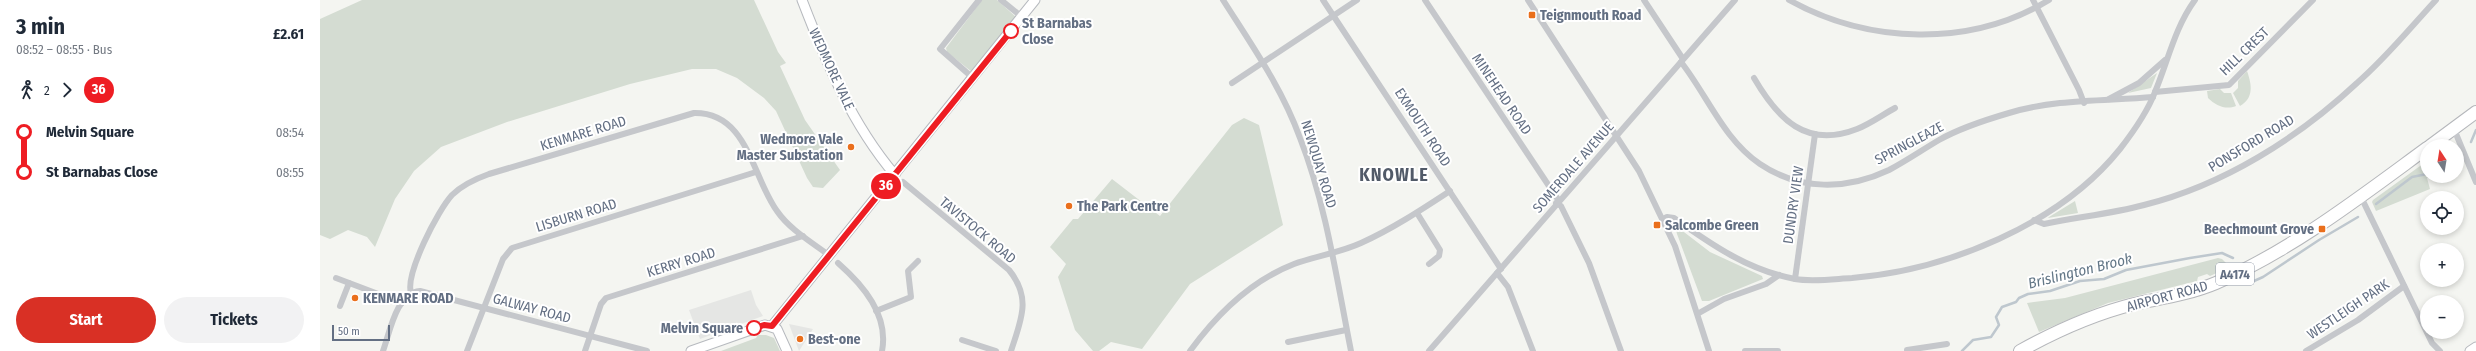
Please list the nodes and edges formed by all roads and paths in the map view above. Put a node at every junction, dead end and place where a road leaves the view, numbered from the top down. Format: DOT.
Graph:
graph roads {
  1 [pos="802,0"];
  2 [pos="979,0"];
  3 [pos="1001,0"];
  4 [pos="1035,0"];
  5 [pos="1223,0"];
  6 [pos="1323,0"];
  7 [pos="1357,0"];
  8 [pos="1425,0"];
  9 [pos="1528,0"];
  10 [pos="1644,0"];
  11 [pos="1735,0"];
  12 [pos="1789,0"];
  13 [pos="2033,0"];
  14 [pos="2049,0"];
  15 [pos="2195,0"];
  16 [pos="2313,0"];
  17 [pos="2436,0"];
  18 [pos="2037,7"];
  19 [pos="1334,16"];
  20 [pos="1022,17"];
  21 [pos="2167,59"];
  22 [pos="1682,60"];
  23 [pos="1263,63"];
  24 [pos="973,78"];
  25 [pos="1754,78"];
  26 [pos="1232,83"];
  27 [pos="2154,94"];
  28 [pos="2106,101"];
  29 [pos="2084,103"];
  30 [pos="1894,108"];
  31 [pos="2476,112"];
  32 [pos="2454,129"];
  33 [pos="1815,134"];
  34 [pos="1617,136"];
  35 [pos="2440,139"];
  36 [pos="2420,153"];
  37 [pos="756,172"];
  38 [pos="895,174"];
  39 [pos="903,182"];
  40 [pos="2476,182"];
  41 [pos="1808,184"];
  42 [pos="1450,191"];
  43 [pos="2360,197"];
  44 [pos="1558,202"];
  45 [pos="1417,213"];
  46 [pos="1663,219"];
  47 [pos="2034,220"];
  48 [pos="803,236"];
  49 [pos="1330,254"];
  50 [pos="830,256"];
  51 [pos="918,261"];
  52 [pos="838,263"];
  53 [pos="1429,264"];
  54 [pos="1499,271"];
  55 [pos="1779,275"];
  56 [pos="336,278"];
  57 [pos="1795,279"];
  58 [pos="349,283"];
  59 [pos="2404,286"];
  60 [pos="410,293"];
  61 [pos="402,303"];
  62 [pos="340,306"];
  63 [pos="483,307"];
  64 [pos="876,311"];
  65 [pos="1699,313"];
  66 [pos="772,326"];
  67 [pos="1346,330"];
  68 [pos="590,336"];
  69 [pos="962,340"];
  70 [pos="1288,342"];
  71 [pos="1947,344"];
  72 [pos="2476,347"];
  73 [pos="1926,349"];
  74 [pos="1907,350"];
  75 [pos="383,351"];
  76 [pos="467,351"];
  77 [pos="585,351"];
  78 [pos="648,351"];
  79 [pos="691,351"];
  80 [pos="787,351"];
  81 [pos="882,351"];
  82 [pos="996,351"];
  83 [pos="1012,351"];
  84 [pos="1190,351"];
  85 [pos="1351,351"];
  86 [pos="1429,351"];
  87 [pos="1533,351"];
  88 [pos="1621,351"];
  89 [pos="1709,351"];
  90 [pos="1745,351"];
  91 [pos="1778,351"];
  92 [pos="2020,351"];
  93 [pos="2306,351"];
  94 [pos="2440,351"];
  95 [pos="2470,351"];
  1 -- 38 [label="street, WEDMORE VALE"];
  2 -- 24 [label="street"];
  3 -- 20 [label="street"];
  4 -- 20 [label="street"];
  5 -- 23 [label="street, NEWQUAY ROAD"];
  6 -- 19 [label="street, EXMOUTH ROAD"];
  7 -- 19 [label="street"];
  8 -- 44 [label="street, MINEHEAD ROAD"];
  9 -- 34 [label="street"];
  10 -- 22 [label="street, SPRINGLEAZE"];
  11 -- 22 [label="street, SOMERDALE AVENUE"];
  12 -- 18 [label="street"];
  13 -- 18 [label="street"];
  14 -- 18 [label="street"];
  15 -- 21 [label="street"];
  16 -- 27 [label="street, HILL CREST"];
  17 -- 47 [label="street, PONSFORD ROAD"];
  18 -- 29 [label="street"];
  19 -- 23 [label="street"];
  19 -- 42 [label="street, EXMOUTH ROAD"];
  20 -- 24 [label="street"];
  21 -- 27 [label="street"];
  21 -- 28 [label="street"];
  22 -- 34 [label="street, SOMERDALE AVENUE"];
  22 -- 41 [label="street, SPRINGLEAZE"];
  23 -- 26 [label="street"];
  23 -- 49 [label="street, NEWQUAY ROAD"];
  24 -- 38 [label="street"];
  25 -- 33 [label="street"];
  27 -- 28 [label="street, SPRINGLEAZE"];
  27 -- 47 [label="street"];
  28 -- 29 [label="street, SPRINGLEAZE"];
  29 -- 41 [label="street, SPRINGLEAZE"];
  30 -- 33 [label="street"];
  31 -- 32 [label="highway"];
  32 -- 35 [label="highway"];
  32 -- 40 [label="street"];
  33 -- 41 [label="street, DUNDRY VIEW"];
  34 -- 44 [label="street, SOMERDALE AVENUE"];
  34 -- 46 [label="street"];
  36 -- 43 [label="highway, AIRPORT ROAD / A4174"];
  37 -- 48 [label="street, KENMARE ROAD"];
  37 -- 60 [label="street, KENMARE ROAD"];
  37 -- 63 [label="street, LISBURN ROAD"];
  38 -- 50 [label="street"];
  39 -- 83 [label="street, TAVISTOCK ROAD"];
  41 -- 57 [label="street, DUNDRY VIEW"];
  42 -- 45 [label="street"];
  42 -- 54 [label="street, EXMOUTH ROAD"];
  43 -- 59 [label="street"];
  43 -- 92 [label="highway, AIRPORT ROAD / A4174"];
  44 -- 54 [label="street, SOMERDALE AVENUE"];
  44 -- 88 [label="street, MINEHEAD ROAD"];
  45 -- 49 [label="street"];
  45 -- 53 [label="street"];
  46 -- 55 [label="street"];
  46 -- 65 [label="street"];
  47 -- 57 [label="street"];
  48 -- 50 [label="street, KENMARE ROAD"];
  48 -- 68 [label="street, KERRY ROAD"];
  49 -- 67 [label="street, NEWQUAY ROAD"];
  49 -- 84 [label="street"];
  50 -- 66 [label="street"];
  51 -- 64 [label="street"];
  52 -- 64 [label="street"];
  54 -- 86 [label="street, SOMERDALE AVENUE"];
  54 -- 87 [label="street, EXMOUTH ROAD"];
  55 -- 57 [label="street"];
  55 -- 65 [label="street"];
  56 -- 58 [label="street"];
  58 -- 61 [label="street"];
  58 -- 62 [label="street"];
  59 -- 93 [label="street, WESTLEIGH PARK"];
  59 -- 94 [label="street"];
  60 -- 61 [label="street"];
  60 -- 63 [label="street, GALWAY ROAD"];
  61 -- 75 [label="street"];
  63 -- 68 [label="street, GALWAY ROAD"];
  63 -- 76 [label="street, LISBURN ROAD"];
  64 -- 81 [label="street"];
  65 -- 89 [label="street"];
  66 -- 79 [label="street"];
  66 -- 80 [label="street"];
  67 -- 70 [label="street"];
  67 -- 85 [label="street, NEWQUAY ROAD"];
  68 -- 77 [label="street, KERRY ROAD"];
  68 -- 78 [label="street, GALWAY ROAD"];
  69 -- 82 [label="street"];
  71 -- 73 [label="street"];
  72 -- 95 [label="street"];
  73 -- 74 [label="street"];
  90 -- 91 [label="street"];
}
